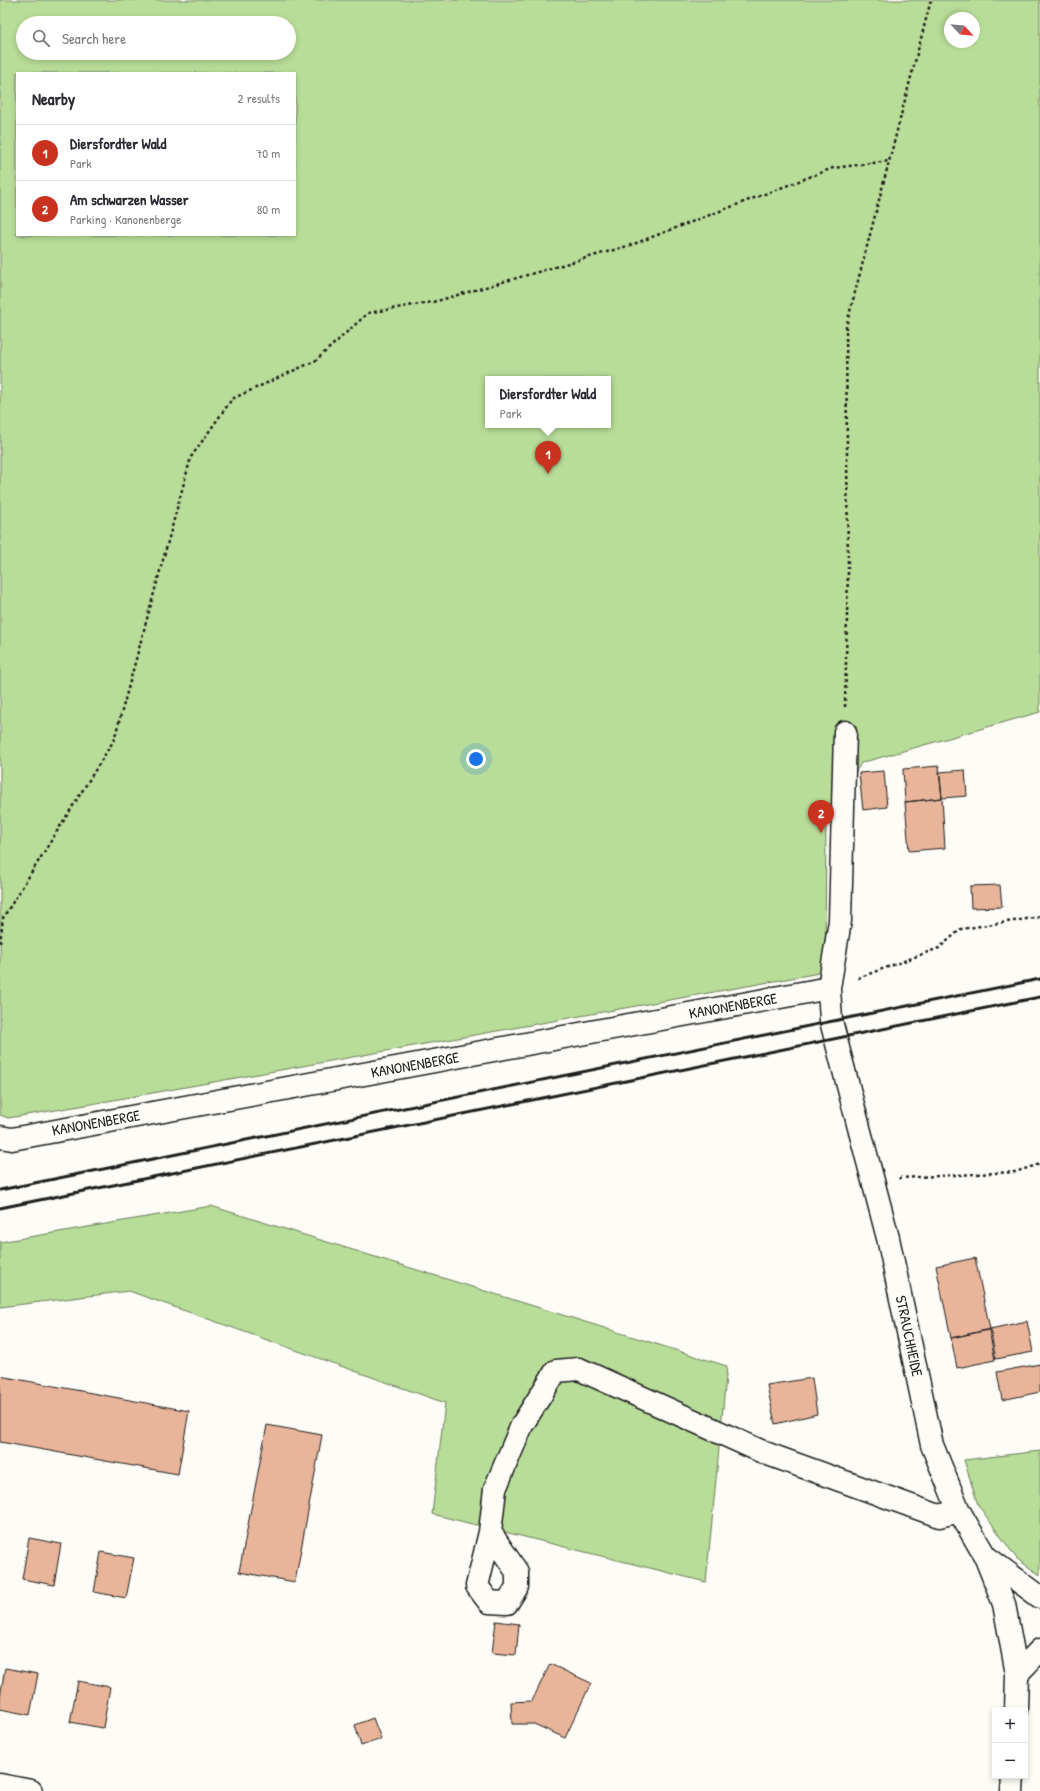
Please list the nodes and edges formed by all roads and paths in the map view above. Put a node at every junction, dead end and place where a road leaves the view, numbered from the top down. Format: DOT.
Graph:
graph roads {
  1 [pos="931,0"];
  2 [pos="889,161"];
  3 [pos="845,732"];
  4 [pos="1040,917"];
  5 [pos="0,944"];
  6 [pos="829,988"];
  7 [pos="0,1138"];
  8 [pos="1040,1164"];
  9 [pos="872,1179"];
  10 [pos="959,1511"];
  11 [pos="490,1532"];
  12 [pos="985,1556"];
  13 [pos="1040,1598"];
  14 [pos="1040,1650"];
  15 [pos="1017,1674"];
  16 [pos="1016,1707"];
  17 [pos="1013,1779"];
  18 [pos="0,1785"];
  19 [pos="30,1791"];
  20 [pos="1012,1791"];
  1 -- 2 [label="path"];
  2 -- 3 [label="path"];
  2 -- 5 [label="path"];
  3 -- 6 [label="street, STRAUCHHEIDE"];
  4 -- 6 [label="path"];
  6 -- 7 [label="street, KANONENBERGE"];
  6 -- 9 [label="street, STRAUCHHEIDE"];
  8 -- 9 [label="path"];
  9 -- 10 [label="street, STRAUCHHEIDE"];
  10 -- 11 [label="street"];
  10 -- 12 [label="street, STRAUCHHEIDE"];
  12 -- 13 [label="street"];
  12 -- 15 [label="street, STRAUCHHEIDE"];
  14 -- 15 [label="street"];
  15 -- 16 [label="street, STRAUCHHEIDE"];
  17 -- 20 [label="street"];
  18 -- 19 [label="street"];
}
